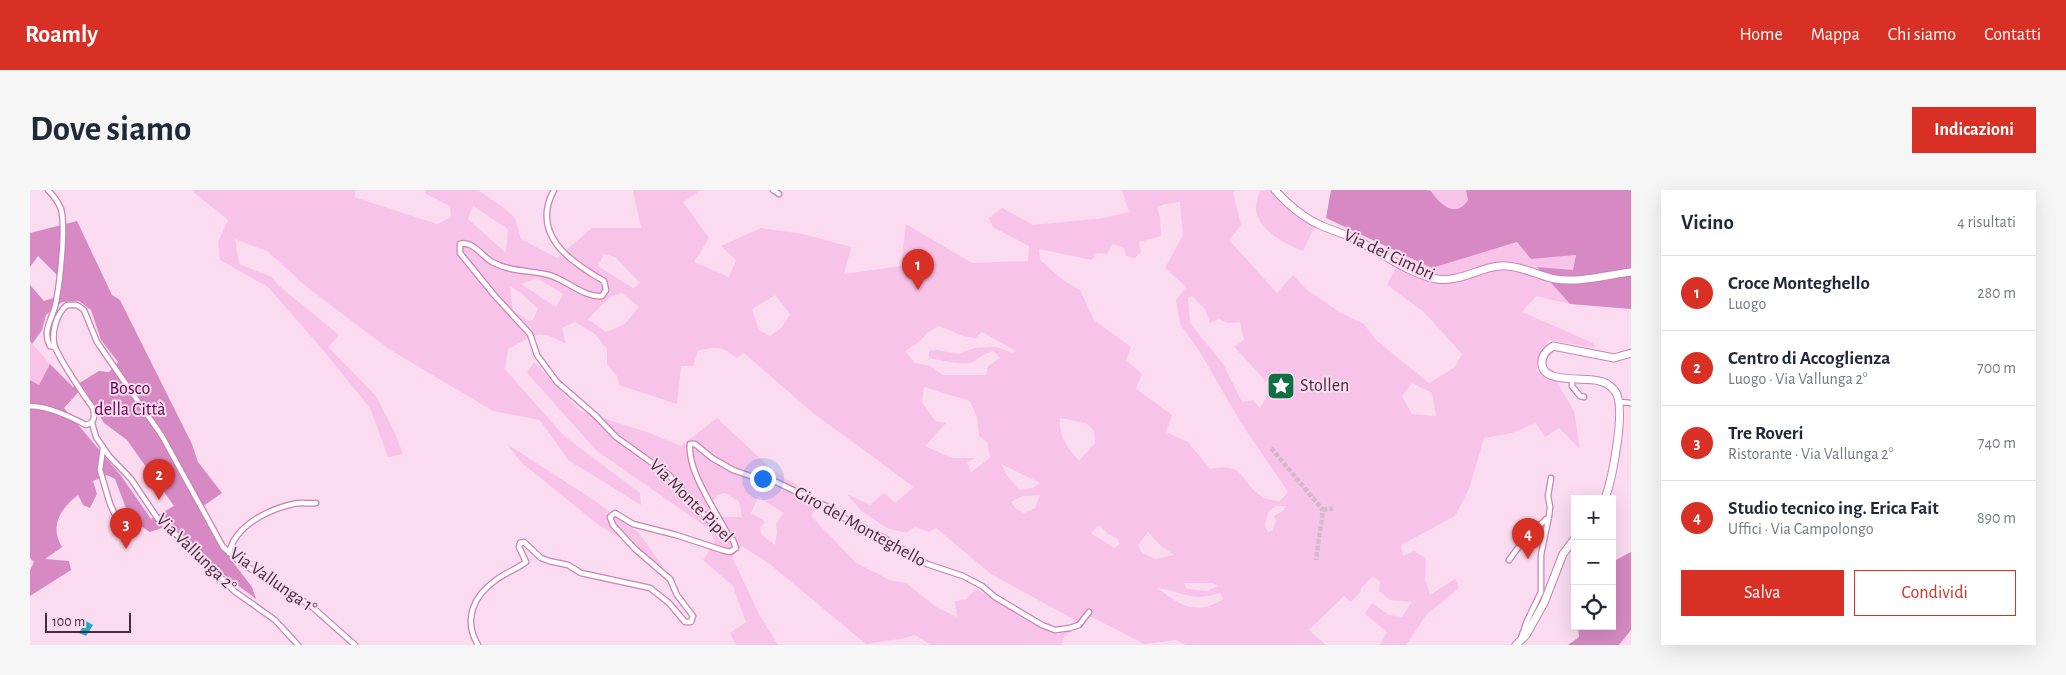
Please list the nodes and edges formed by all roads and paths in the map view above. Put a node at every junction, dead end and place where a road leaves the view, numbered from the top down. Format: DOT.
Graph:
graph roads {
  1 [pos="48,190"];
  2 [pos="554,190"];
  3 [pos="773,190"];
  4 [pos="1275,190"];
  5 [pos="779,194"];
  6 [pos="1631,272"];
  7 [pos="55,347"];
  8 [pos="1631,353"];
  9 [pos="1572,378"];
  10 [pos="1584,398"];
  11 [pos="1620,402"];
  12 [pos="1631,403"];
  13 [pos="30,406"];
  14 [pos="92,423"];
  15 [pos="103,448"];
  16 [pos="1551,478"];
  17 [pos="1606,495"];
  18 [pos="316,503"];
  19 [pos="1549,516"];
  20 [pos="119,523"];
  21 [pos="729,537"];
  22 [pos="1574,540"];
  23 [pos="230,553"];
  24 [pos="1509,560"];
  25 [pos="1089,612"];
  26 [pos="1518,644"];
  27 [pos="298,645"];
  28 [pos="355,645"];
  29 [pos="478,645"];
  1 -- 7 [label="street"];
  2 -- 21 [label="street, Via Monte Pipel"];
  3 -- 5 [label="street"];
  4 -- 6 [label="main road, Via dei Cimbri"];
  7 -- 14 [label="street"];
  7 -- 23 [label="street, Via Vallunga 1°"];
  8 -- 9 [label="main road"];
  9 -- 10 [label="street"];
  9 -- 11 [label="main road"];
  11 -- 12 [label="street"];
  11 -- 17 [label="main road"];
  13 -- 14 [label="street"];
  14 -- 15 [label="street, Via Vallunga 2°"];
  15 -- 20 [label="street"];
  15 -- 27 [label="street, Via Vallunga 2°"];
  16 -- 19 [label="street"];
  18 -- 23 [label="street"];
  19 -- 24 [label="street"];
  19 -- 26 [label="street"];
  21 -- 25 [label="street, Giro del Monteghello"];
  21 -- 29 [label="street, Via Monte Pipel"];
  22 -- 26 [label="main road"];
  23 -- 28 [label="street, Via Vallunga 1°"];
}
